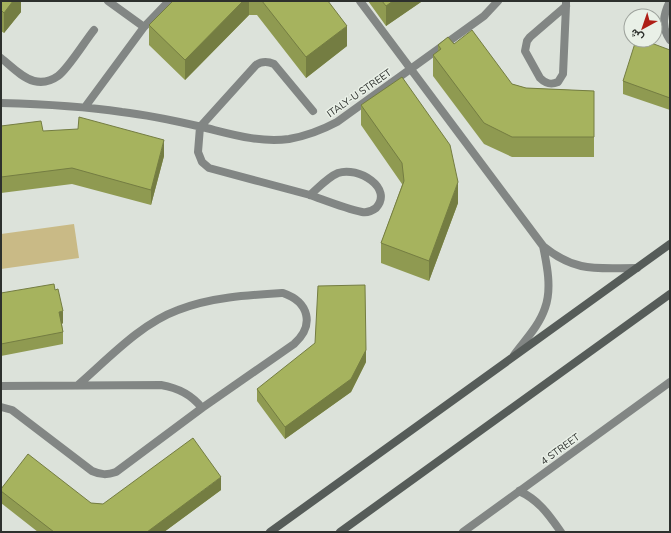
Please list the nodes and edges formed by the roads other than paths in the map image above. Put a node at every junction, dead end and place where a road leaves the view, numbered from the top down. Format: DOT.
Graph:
graph roads {
  1 [pos="108,1"];
  2 [pos="169,1"];
  3 [pos="360,1"];
  4 [pos="498,1"];
  5 [pos="670,1"];
  6 [pos="566,4"];
  7 [pos="144,27"];
  8 [pos="94,30"];
  9 [pos="670,40"];
  10 [pos="1,58"];
  11 [pos="411,69"];
  12 [pos="1,103"];
  13 [pos="85,107"];
  14 [pos="313,111"];
  15 [pos="200,127"];
  16 [pos="310,195"];
  17 [pos="670,244"];
  18 [pos="543,246"];
  19 [pos="637,268"];
  20 [pos="670,294"];
  21 [pos="512,357"];
  22 [pos="670,382"];
  23 [pos="78,385"];
  24 [pos="1,386"];
  25 [pos="1,407"];
  26 [pos="202,408"];
  27 [pos="519,491"];
  28 [pos="270,532"];
  29 [pos="340,532"];
  30 [pos="463,532"];
  31 [pos="561,532"];
  1 -- 7 [label="street"];
  2 -- 7 [label="street"];
  3 -- 11 [label="street"];
  4 -- 11 [label="street, ITALY-U STREET"];
  5 -- 9 [label="street"];
  6 -- 6 [label="street"];
  7 -- 13 [label="street"];
  8 -- 10 [label="street"];
  11 -- 15 [label="street, ITALY-U STREET"];
  11 -- 18 [label="street"];
  12 -- 13 [label="street, ITALY-U STREET"];
  13 -- 15 [label="street, ITALY-U STREET"];
  14 -- 15 [label="street, ITALY-U STREET"];
  15 -- 16 [label="street"];
  16 -- 16 [label="street"];
  17 -- 19 [label="street"];
  18 -- 19 [label="street"];
  18 -- 21 [label="street"];
  19 -- 21 [label="street"];
  20 -- 29 [label="street"];
  21 -- 28 [label="street"];
  22 -- 27 [label="street, 4 STREET"];
  23 -- 24 [label="street"];
  23 -- 26 [label="street"];
  23 -- 26 [label="street"];
  25 -- 26 [label="street"];
  27 -- 30 [label="street, 4 STREET"];
  27 -- 31 [label="street"];
}
